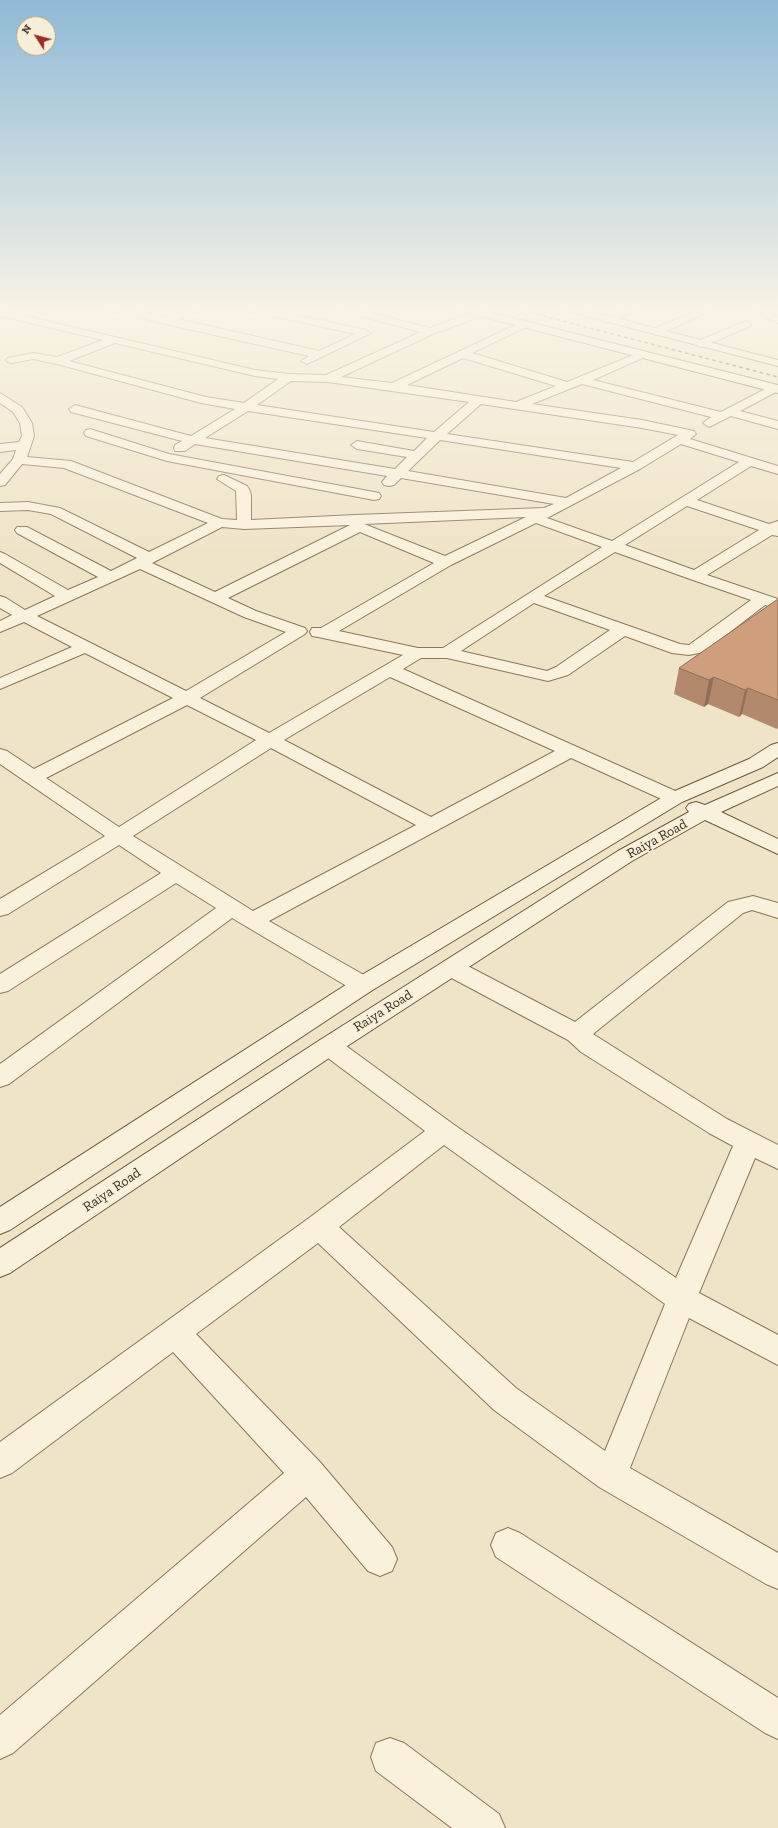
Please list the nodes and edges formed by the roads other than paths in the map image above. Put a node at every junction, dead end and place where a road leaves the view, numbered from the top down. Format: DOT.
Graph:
graph roads {
  1 [pos="176,392"];
  2 [pos="263,392"];
  3 [pos="428,392"];
  4 [pos="550,392"];
  5 [pos="631,392"];
  6 [pos="768,392"];
  7 [pos="0,397"];
  8 [pos="478,400"];
  9 [pos="516,405"];
  10 [pos="246,406"];
  11 [pos="75,408"];
  12 [pos="725,414"];
  13 [pos="778,425"];
  14 [pos="90,433"];
  15 [pos="438,435"];
  16 [pos="685,437"];
  17 [pos="192,440"];
  18 [pos="24,445"];
  19 [pos="357,445"];
  20 [pos="0,448"];
  21 [pos="416,455"];
  22 [pos="166,457"];
  23 [pos="18,460"];
  24 [pos="750,461"];
  25 [pos="635,466"];
  26 [pos="778,470"];
  27 [pos="397,474"];
  28 [pos="224,480"];
  29 [pos="0,482"];
  30 [pos="374,496"];
  31 [pos="685,501"];
  32 [pos="568,502"];
  33 [pos="0,507"];
  34 [pos="542,514"];
  35 [pos="356,523"];
  36 [pos="220,524"];
  37 [pos="244,525"];
  38 [pos="775,529"];
  39 [pos="22,530"];
  40 [pos="613,546"];
  41 [pos="0,557"];
  42 [pos="144,561"];
  43 [pos="446,562"];
  44 [pos="695,576"];
  45 [pos="110,577"];
  46 [pos="68,596"];
  47 [pos="532,597"];
  48 [pos="215,598"];
  49 [pos="0,601"];
  50 [pos="771,602"];
  51 [pos="24,616"];
  52 [pos="0,628"];
  53 [pos="622,630"];
  54 [pos="299,631"];
  55 [pos="326,632"];
  56 [pos="85,647"];
  57 [pos="418,653"];
  58 [pos="447,653"];
  59 [pos="390,670"];
  60 [pos="0,684"];
  61 [pos="187,698"];
  62 [pos="270,740"];
  63 [pos="778,749"];
  64 [pos="570,751"];
  65 [pos="0,755"];
  66 [pos="33,777"];
  67 [pos="778,779"];
  68 [pos="675,798"];
  69 [pos="705,812"];
  70 [pos="432,825"];
  71 [pos="119,836"];
  72 [pos="778,847"];
  73 [pos="176,873"];
  74 [pos="3,904"];
  75 [pos="231,908"];
  76 [pos="778,911"];
  77 [pos="251,921"];
  78 [pos="452,968"];
  79 [pos="0,985"];
  80 [pos="363,985"];
  81 [pos="577,1034"];
  82 [pos="329,1046"];
  83 [pos="0,1077"];
  84 [pos="444,1131"];
  85 [pos="748,1142"];
  86 [pos="778,1158"];
  87 [pos="0,1222"];
  88 [pos="319,1226"];
  89 [pos="0,1264"];
  90 [pos="682,1299"];
  91 [pos="175,1333"];
  92 [pos="778,1351"];
  93 [pos="0,1462"];
  94 [pos="308,1474"];
  95 [pos="611,1475"];
  96 [pos="508,1545"];
  97 [pos="380,1559"];
  98 [pos="778,1572"];
  99 [pos="778,1720"];
  100 [pos="0,1740"];
  101 [pos="390,1757"];
  102 [pos="485,1828"];
  1 -- 10 [label="street"];
  2 -- 10 [label="street"];
  3 -- 8 [label="street"];
  4 -- 9 [label="street"];
  5 -- 12 [label="street"];
  6 -- 12 [label="street"];
  7 -- 18 [label="street"];
  8 -- 9 [label="street"];
  8 -- 15 [label="street"];
  9 -- 16 [label="street"];
  10 -- 15 [label="street"];
  10 -- 17 [label="street"];
  11 -- 17 [label="street"];
  12 -- 13 [label="street"];
  12 -- 16 [label="street"];
  14 -- 22 [label="street"];
  15 -- 21 [label="street"];
  15 -- 25 [label="street"];
  16 -- 24 [label="street"];
  16 -- 25 [label="street"];
  17 -- 22 [label="street"];
  17 -- 27 [label="street"];
  18 -- 20 [label="street"];
  18 -- 23 [label="street"];
  19 -- 21 [label="street"];
  21 -- 27 [label="street"];
  22 -- 30 [label="street"];
  23 -- 29 [label="street"];
  23 -- 36 [label="street"];
  24 -- 26 [label="street"];
  24 -- 31 [label="street"];
  25 -- 32 [label="street"];
  27 -- 30 [label="street"];
  27 -- 32 [label="street"];
  28 -- 37 [label="street"];
  30 -- 35 [label="street"];
  31 -- 38 [label="street"];
  31 -- 40 [label="street"];
  32 -- 34 [label="street"];
  33 -- 42 [label="street"];
  34 -- 35 [label="street"];
  34 -- 40 [label="street"];
  34 -- 43 [label="street"];
  35 -- 37 [label="street"];
  35 -- 43 [label="street"];
  35 -- 48 [label="street"];
  36 -- 37 [label="street"];
  36 -- 42 [label="street"];
  38 -- 44 [label="street"];
  39 -- 45 [label="street"];
  40 -- 44 [label="street"];
  40 -- 47 [label="street"];
  41 -- 46 [label="street"];
  42 -- 45 [label="street"];
  42 -- 48 [label="street"];
  43 -- 55 [label="street"];
  44 -- 50 [label="street"];
  45 -- 46 [label="street"];
  46 -- 51 [label="street"];
  47 -- 53 [label="street"];
  47 -- 58 [label="street"];
  48 -- 54 [label="street"];
  49 -- 51 [label="street"];
  50 -- 53 [label="street"];
  51 -- 52 [label="street"];
  51 -- 56 [label="street"];
  53 -- 58 [label="street"];
  54 -- 55 [label="street"];
  54 -- 61 [label="street"];
  55 -- 57 [label="street"];
  56 -- 60 [label="street"];
  56 -- 61 [label="street"];
  57 -- 58 [label="street"];
  57 -- 59 [label="street"];
  59 -- 62 [label="street"];
  59 -- 64 [label="street"];
  61 -- 62 [label="street"];
  61 -- 66 [label="street"];
  62 -- 70 [label="street"];
  62 -- 71 [label="street"];
  63 -- 68 [label="street, Raiya Road"];
  64 -- 68 [label="street"];
  64 -- 70 [label="street"];
  65 -- 66 [label="street"];
  66 -- 71 [label="street"];
  67 -- 69 [label="street, Raiya Road"];
  68 -- 69 [label="street"];
  68 -- 80 [label="street, Raiya Road"];
  69 -- 72 [label="street"];
  69 -- 78 [label="street, Raiya Road"];
  70 -- 77 [label="street"];
  71 -- 73 [label="street"];
  71 -- 74 [label="street"];
  73 -- 75 [label="street"];
  73 -- 79 [label="street"];
  75 -- 77 [label="street"];
  75 -- 83 [label="street"];
  76 -- 81 [label="street"];
  77 -- 80 [label="street"];
  78 -- 81 [label="street"];
  78 -- 82 [label="street, Raiya Road"];
  80 -- 87 [label="street, Raiya Road"];
  81 -- 85 [label="street"];
  82 -- 84 [label="street"];
  82 -- 89 [label="street, Raiya Road"];
  84 -- 88 [label="street"];
  84 -- 90 [label="street"];
  85 -- 86 [label="street"];
  85 -- 90 [label="street"];
  88 -- 91 [label="street"];
  88 -- 95 [label="street"];
  90 -- 92 [label="street"];
  90 -- 95 [label="street"];
  91 -- 93 [label="street"];
  91 -- 94 [label="street"];
  94 -- 97 [label="street"];
  94 -- 100 [label="street"];
  95 -- 98 [label="street"];
  96 -- 99 [label="street"];
  101 -- 102 [label="street"];
}
